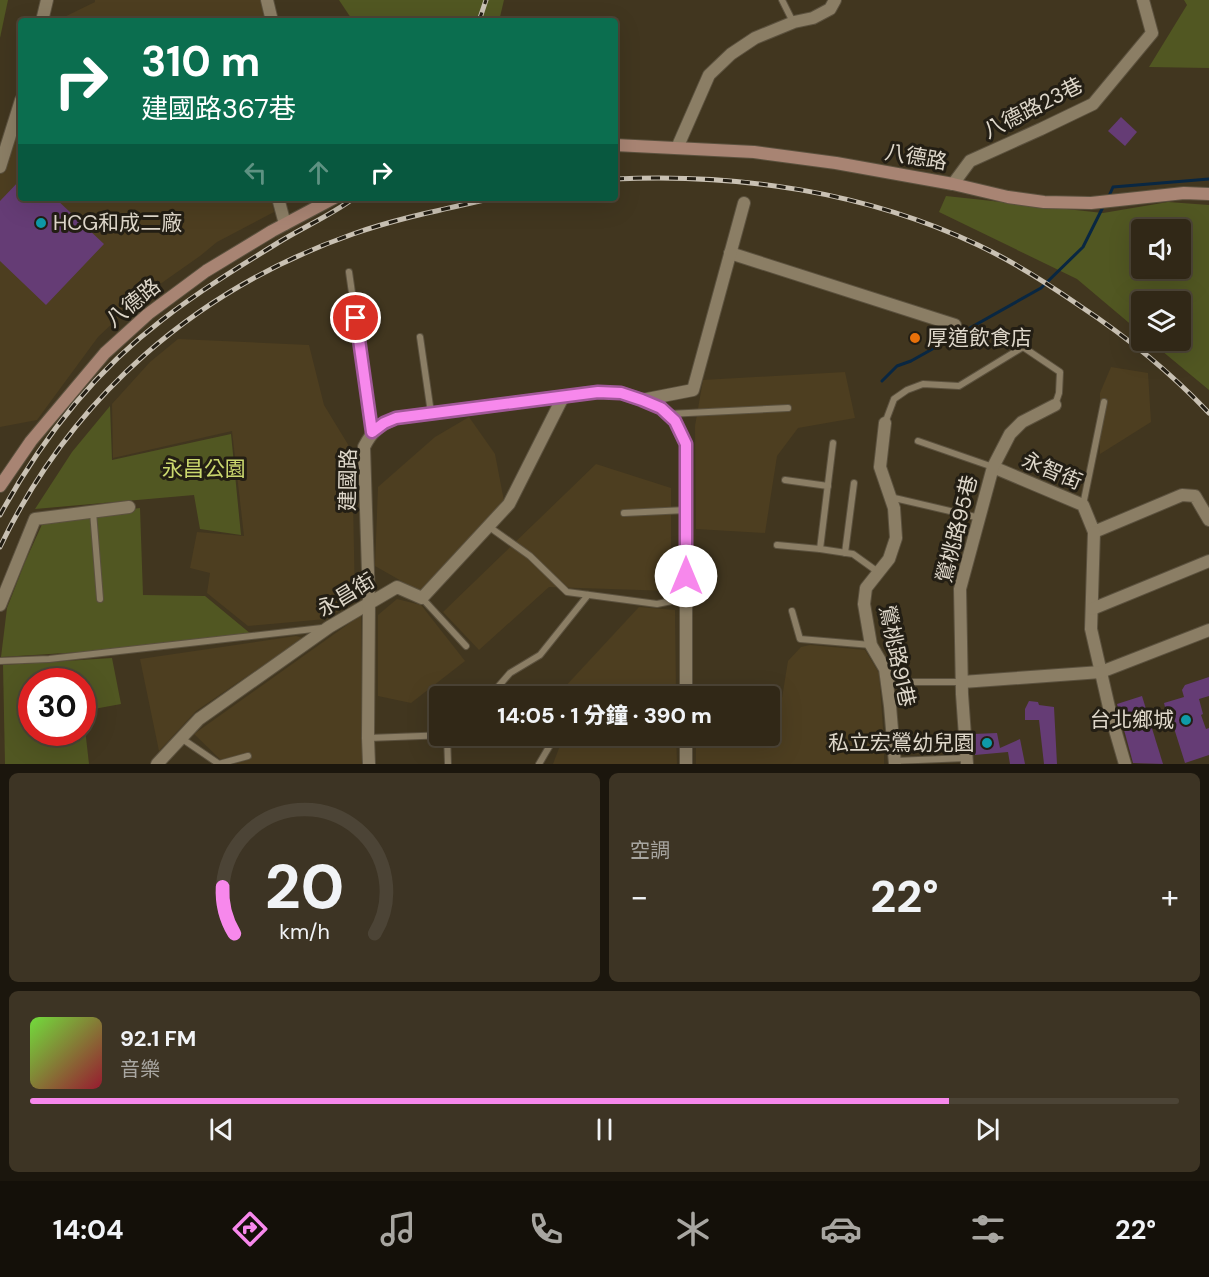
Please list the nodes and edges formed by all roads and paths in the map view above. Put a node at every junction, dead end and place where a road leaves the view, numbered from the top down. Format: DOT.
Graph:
graph roads {
  1 [pos="46,0"];
  2 [pos="267,0"];
  3 [pos="782,0"];
  4 [pos="835,0"];
  5 [pos="1143,0"];
  6 [pos="43,18"];
  7 [pos="271,18"];
  8 [pos="794,22"];
  9 [pos="18,110"];
  10 [pos="618,145"];
  11 [pos="677,148"];
  12 [pos="0,167"];
  13 [pos="953,183"];
  14 [pos="1209,194"];
  15 [pos="279,201"];
  16 [pos="328,201"];
  17 [pos="744,203"];
  18 [pos="285,224"];
  19 [pos="730,253"];
  20 [pos="349,272"];
  21 [pos="955,325"];
  22 [pos="420,337"];
  23 [pos="563,397"];
  24 [pos="642,400"];
  25 [pos="1104,402"];
  26 [pos="1055,405"];
  27 [pos="788,408"];
  28 [pos="431,414"];
  29 [pos="668,414"];
  30 [pos="885,423"];
  31 [pos="372,432"];
  32 [pos="918,441"];
  33 [pos="833,443"];
  34 [pos="993,467"];
  35 [pos="785,480"];
  36 [pos="854,483"];
  37 [pos="0,486"];
  38 [pos="828,486"];
  39 [pos="890,497"];
  40 [pos="1083,506"];
  41 [pos="129,507"];
  42 [pos="686,510"];
  43 [pos="93,512"];
  44 [pos="624,513"];
  45 [pos="980,518"];
  46 [pos="1209,520"];
  47 [pos="488,526"];
  48 [pos="1094,532"];
  49 [pos="777,545"];
  50 [pos="820,549"];
  51 [pos="845,553"];
  52 [pos="1209,561"];
  53 [pos="878,573"];
  54 [pos="588,595"];
  55 [pos="422,598"];
  56 [pos="686,598"];
  57 [pos="100,599"];
  58 [pos="369,603"];
  59 [pos="0,605"];
  60 [pos="1092,609"];
  61 [pos="792,611"];
  62 [pos="329,627"];
  63 [pos="1209,630"];
  64 [pos="871,645"];
  65 [pos="466,646"];
  66 [pos="0,661"];
  67 [pos="1101,672"];
  68 [pos="886,682"];
  69 [pos="962,682"];
  70 [pos="499,686"];
  71 [pos="686,686"];
  72 [pos="429,736"];
  73 [pos="181,738"];
  74 [pos="368,738"];
  75 [pos="447,746"];
  76 [pos="550,746"];
  77 [pos="686,746"];
  78 [pos="248,756"];
  79 [pos="967,761"];
  80 [pos="894,762"];
  81 [pos="158,764"];
  82 [pos="219,764"];
  83 [pos="369,764"];
  84 [pos="448,764"];
  85 [pos="539,764"];
  86 [pos="686,764"];
  87 [pos="1125,764"];
  1 -- 6 [label="street"];
  2 -- 7 [label="street"];
  3 -- 8 [label="lane"];
  4 -- 8 [label="street"];
  5 -- 13 [label="street, 八德路23巷"];
  8 -- 11 [label="street"];
  9 -- 12 [label="street"];
  10 -- 11 [label="main road, 八德路"];
  11 -- 13 [label="main road, 八德路"];
  13 -- 14 [label="main road, 八德路"];
  15 -- 18 [label="street"];
  16 -- 18 [label="main road, 八德路"];
  17 -- 19 [label="street"];
  18 -- 37 [label="main road, 八德路"];
  19 -- 21 [label="street"];
  19 -- 24 [label="street"];
  20 -- 31 [label="lane"];
  22 -- 28 [label="lane"];
  23 -- 24 [label="street, 建國路"];
  23 -- 28 [label="street, 建國路"];
  23 -- 47 [label="street"];
  24 -- 29 [label="street, 建國路"];
  25 -- 40 [label="lane"];
  26 -- 30 [label="lane"];
  26 -- 34 [label="street, 鶯桃路95巷"];
  27 -- 29 [label="lane"];
  28 -- 31 [label="street, 建國路"];
  29 -- 42 [label="street, 建國路"];
  30 -- 39 [label="street, 鶯桃路91巷"];
  31 -- 58 [label="street, 建國路"];
  32 -- 34 [label="lane, 永智街"];
  33 -- 38 [label="lane"];
  34 -- 40 [label="street, 永智街"];
  34 -- 45 [label="street, 鶯桃路95巷"];
  35 -- 38 [label="lane"];
  36 -- 51 [label="lane"];
  38 -- 50 [label="lane"];
  39 -- 45 [label="lane"];
  39 -- 53 [label="street, 鶯桃路91巷"];
  40 -- 48 [label="street, 永智街"];
  41 -- 43 [label="street"];
  42 -- 44 [label="lane"];
  42 -- 56 [label="street, 建國路"];
  43 -- 57 [label="lane"];
  43 -- 59 [label="street"];
  45 -- 69 [label="street, 鶯桃路95巷"];
  46 -- 48 [label="street"];
  47 -- 54 [label="lane"];
  47 -- 55 [label="street"];
  48 -- 60 [label="street"];
  49 -- 50 [label="lane"];
  50 -- 51 [label="lane"];
  51 -- 53 [label="lane"];
  52 -- 60 [label="street"];
  53 -- 64 [label="street, 鶯桃路91巷"];
  54 -- 56 [label="lane"];
  54 -- 70 [label="lane"];
  55 -- 58 [label="street, 永昌街"];
  55 -- 65 [label="lane"];
  56 -- 71 [label="street, 建國路"];
  58 -- 62 [label="street, 永昌街"];
  58 -- 74 [label="street, 建國路"];
  60 -- 67 [label="street"];
  61 -- 64 [label="lane"];
  62 -- 66 [label="lane"];
  62 -- 73 [label="street, 永昌街"];
  63 -- 67 [label="street"];
  64 -- 68 [label="street, 鶯桃路91巷"];
  67 -- 69 [label="street"];
  67 -- 87 [label="street"];
  68 -- 69 [label="lane"];
  68 -- 80 [label="street, 鶯桃路91巷"];
  69 -- 79 [label="street, 鶯桃路95巷"];
  72 -- 74 [label="lane"];
  73 -- 81 [label="street, 永昌街"];
  73 -- 82 [label="lane"];
  74 -- 83 [label="street, 建國路"];
  75 -- 84 [label="lane"];
  76 -- 85 [label="lane"];
  77 -- 86 [label="street"];
  78 -- 82 [label="lane"];
  79 -- 80 [label="lane"];
}
